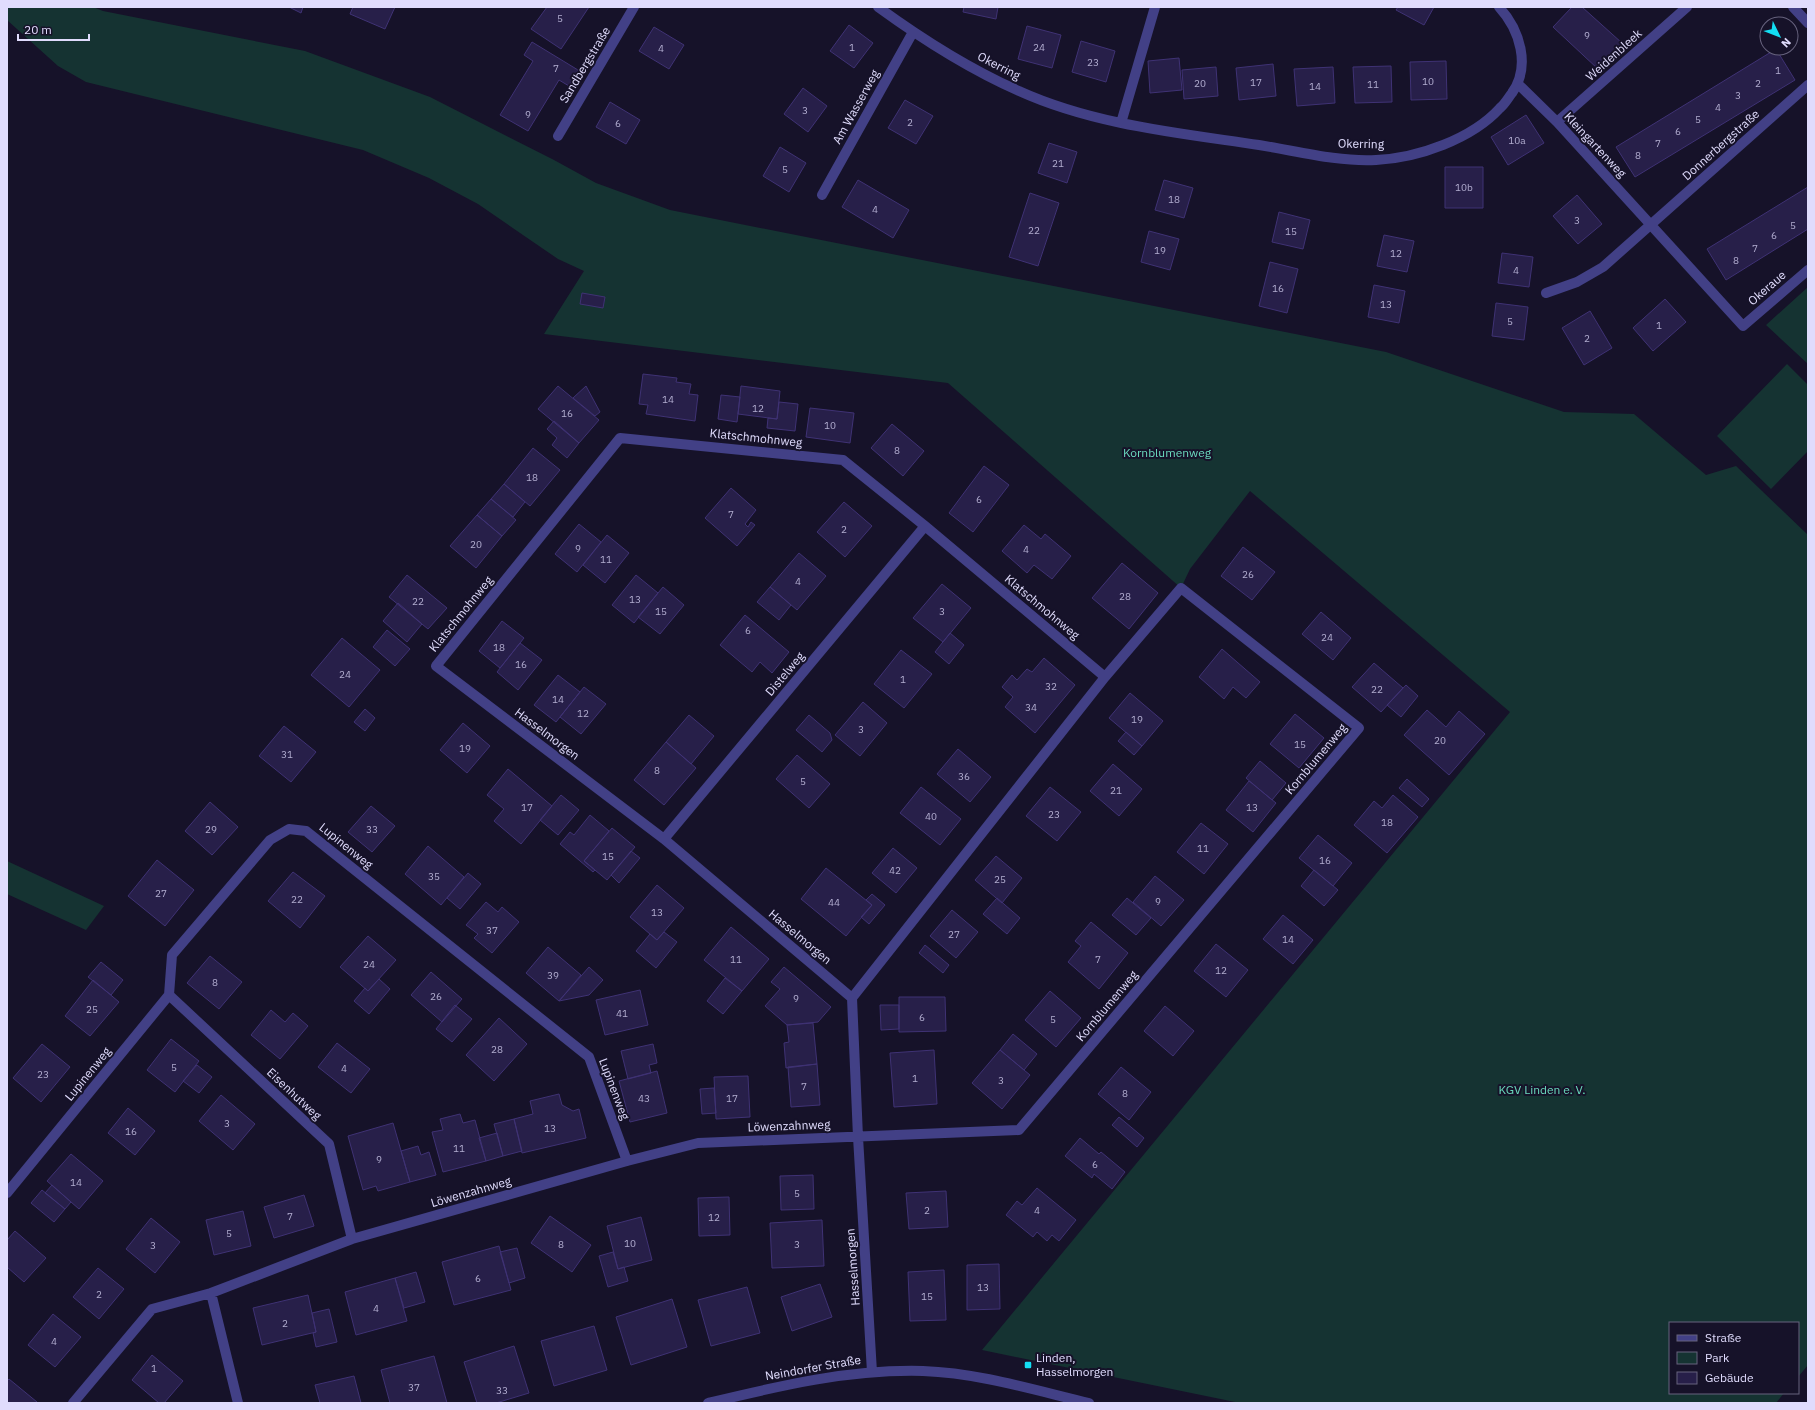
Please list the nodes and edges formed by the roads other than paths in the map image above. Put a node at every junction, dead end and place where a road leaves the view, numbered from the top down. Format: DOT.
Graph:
graph roads {
  1 [pos="634,7"];
  2 [pos="878,7"];
  3 [pos="1155,7"];
  4 [pos="1499,7"];
  5 [pos="1687,7"];
  6 [pos="1793,7"];
  7 [pos="1808,23"];
  8 [pos="913,32"];
  9 [pos="1518,84"];
  10 [pos="1808,85"];
  11 [pos="1557,122"];
  12 [pos="1121,123"];
  13 [pos="558,136"];
  14 [pos="822,195"];
  15 [pos="1651,225"];
  16 [pos="1808,270"];
  17 [pos="1546,292"];
  18 [pos="1743,326"];
  19 [pos="925,526"];
  20 [pos="436,666"];
  21 [pos="1105,677"];
  22 [pos="664,839"];
  23 [pos="169,995"];
  24 [pos="852,998"];
  25 [pos="858,1137"];
  26 [pos="627,1161"];
  27 [pos="7,1193"];
  28 [pos="352,1239"];
  29 [pos="211,1293"];
  30 [pos="872,1372"];
  31 [pos="73,1403"];
  32 [pos="238,1403"];
  33 [pos="708,1403"];
  34 [pos="1089,1403"];
  1 -- 13 [label="street, Sandbergstraße"];
  2 -- 8 [label="street, Okerring"];
  3 -- 12 [label="street"];
  4 -- 9 [label="street, Okerring"];
  5 -- 11 [label="street, Weidenbleek"];
  6 -- 7 [label="street"];
  8 -- 12 [label="street, Okerring"];
  8 -- 14 [label="street, Am Wasserweg"];
  9 -- 11 [label="street, Kleingartenweg"];
  9 -- 12 [label="street, Okerring"];
  10 -- 15 [label="street, Donnerbergstraße"];
  11 -- 15 [label="street, Kleingartenweg"];
  15 -- 17 [label="street"];
  15 -- 18 [label="street, Kleingartenweg"];
  16 -- 18 [label="street, Okeraue"];
  19 -- 20 [label="street, Klatschmohnweg"];
  19 -- 21 [label="street, Klatschmohnweg"];
  19 -- 22 [label="street, Distelweg"];
  20 -- 22 [label="street, Hasselmorgen"];
  21 -- 24 [label="street, Kornblumenweg"];
  21 -- 25 [label="street, Kornblumenweg"];
  22 -- 24 [label="street, Hasselmorgen"];
  23 -- 26 [label="street, Lupinenweg"];
  23 -- 27 [label="street, Lupinenweg"];
  23 -- 28 [label="street, Eisenhutweg"];
  24 -- 25 [label="street, Hasselmorgen"];
  25 -- 26 [label="street, Löwenzahnweg"];
  25 -- 30 [label="street, Hasselmorgen"];
  26 -- 28 [label="street, Löwenzahnweg"];
  28 -- 29 [label="street, Löwenzahnweg"];
  29 -- 31 [label="street"];
  29 -- 32 [label="street"];
  30 -- 33 [label="street, Neindorfer Straße"];
  30 -- 34 [label="street, Neindorfer Straße"];
}
